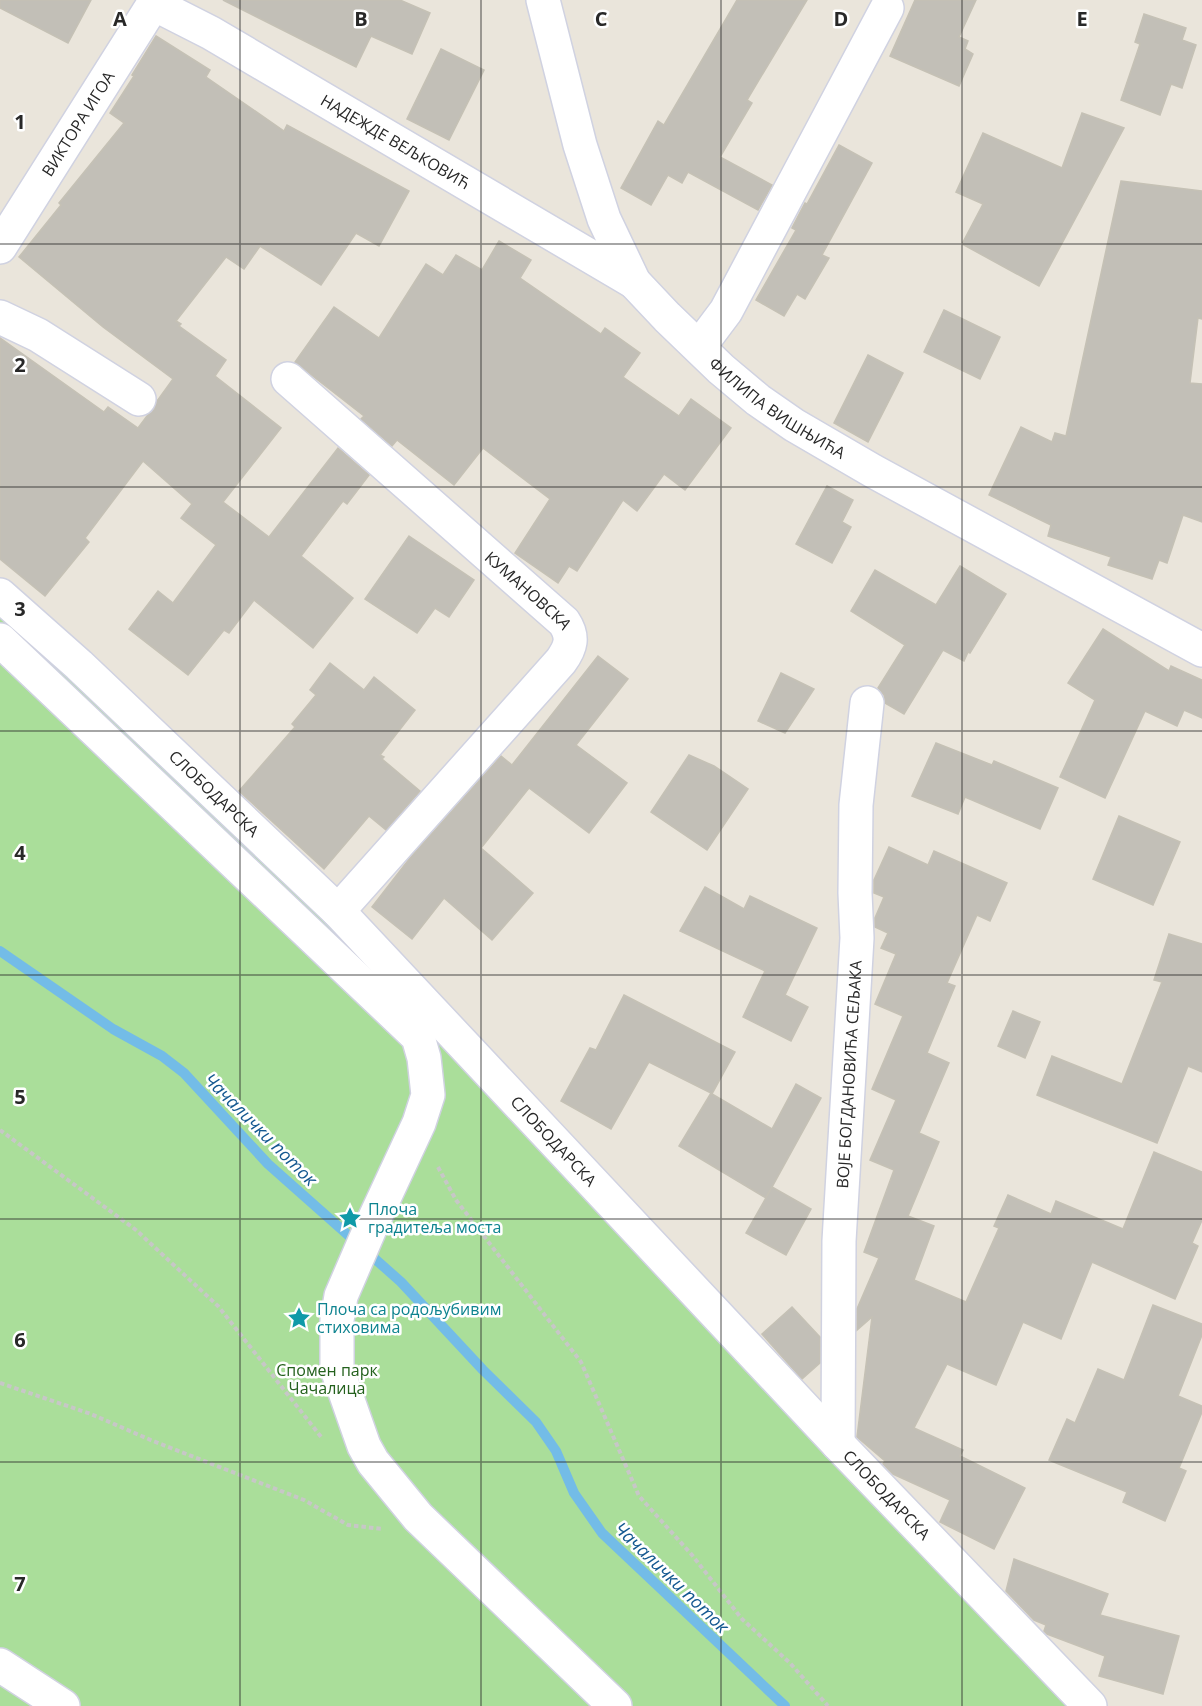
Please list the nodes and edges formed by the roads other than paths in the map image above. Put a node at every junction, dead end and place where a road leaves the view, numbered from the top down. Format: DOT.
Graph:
graph roads {
  1 [pos="543,0"];
  2 [pos="155,2"];
  3 [pos="887,8"];
  4 [pos="0,247"];
  5 [pos="634,282"];
  6 [pos="0,317"];
  7 [pos="699,347"];
  8 [pos="288,379"];
  9 [pos="139,399"];
  10 [pos="0,595"];
  11 [pos="0,640"];
  12 [pos="1202,650"];
  13 [pos="867,702"];
  14 [pos="338,911"];
  15 [pos="838,1444"];
  16 [pos="0,1665"];
  17 [pos="63,1706"];
  18 [pos="615,1706"];
  19 [pos="1090,1706"];
  1 -- 5 [label="street, ФИЛИПА ВИШЊИЋА"];
  2 -- 4 [label="street, ВИКТОРА ИГОА"];
  2 -- 5 [label="street, НАДЕЖДЕ ВЕЉКОВИЋ"];
  3 -- 7 [label="street"];
  5 -- 7 [label="street, ФИЛИПА ВИШЊИЋА"];
  6 -- 9 [label="street"];
  7 -- 12 [label="street, ФИЛИПА ВИШЊИЋА"];
  8 -- 14 [label="street, КУМАНОВСКА"];
  10 -- 14 [label="street, СЛОБОДАРСКА"];
  11 -- 18 [label="street"];
  13 -- 15 [label="street, ВОЈЕ БОГДАНОВИЋА СЕЉАКА"];
  14 -- 15 [label="street, СЛОБОДАРСКА"];
  15 -- 19 [label="street, СЛОБОДАРСКА"];
  16 -- 17 [label="street"];
}
